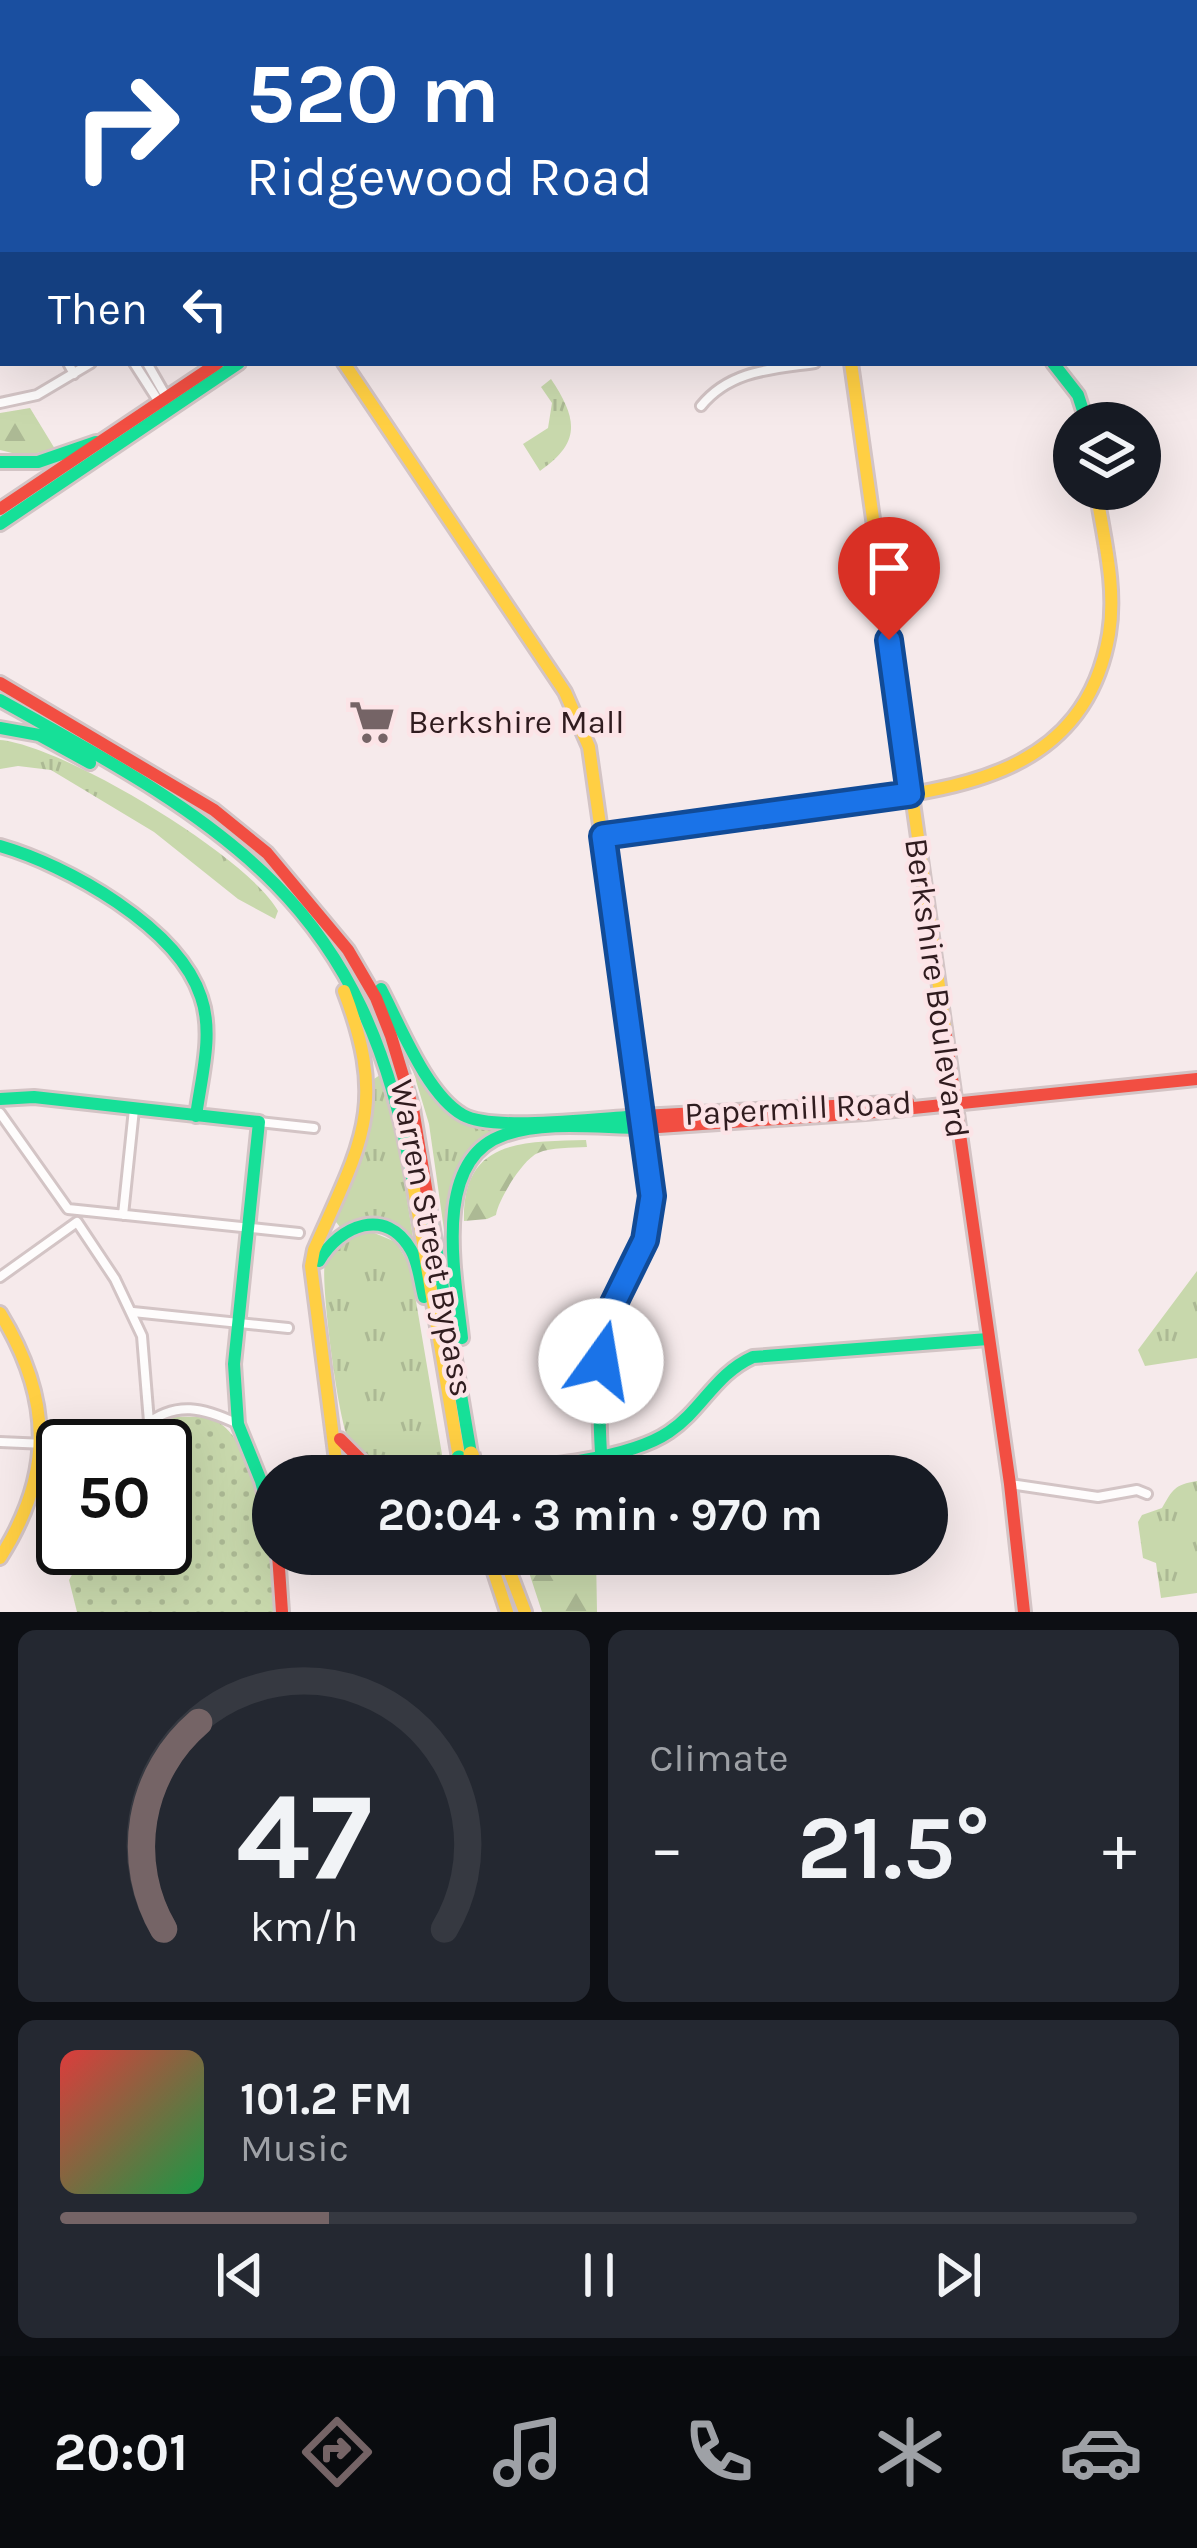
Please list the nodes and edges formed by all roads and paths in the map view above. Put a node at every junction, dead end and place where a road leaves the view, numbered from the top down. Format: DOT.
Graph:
graph roads {
  1 [pos="70,366"];
  2 [pos="86,366"];
  3 [pos="136,366"];
  4 [pos="147,366"];
  5 [pos="214,366"];
  6 [pos="234,366"];
  7 [pos="346,366"];
  8 [pos="797,366"];
  9 [pos="850,366"];
  10 [pos="1055,366"];
  11 [pos="74,374"];
  12 [pos="1080,402"];
  13 [pos="0,403"];
  14 [pos="166,405"];
  15 [pos="701,406"];
  16 [pos="96,442"];
  17 [pos="0,462"];
  18 [pos="0,509"];
  19 [pos="1098,510"];
  20 [pos="0,524"];
  21 [pos="0,683"];
  22 [pos="0,700"];
  23 [pos="0,728"];
  24 [pos="910,794"];
  25 [pos="214,830"];
  26 [pos="603,836"];
  27 [pos="0,846"];
  28 [pos="267,853"];
  29 [pos="276,882"];
  30 [pos="1197,1079"];
  31 [pos="0,1099"];
  32 [pos="953,1102"];
  33 [pos="134,1109"];
  34 [pos="0,1113"];
  35 [pos="196,1115"];
  36 [pos="259,1122"];
  37 [pos="643,1122"];
  38 [pos="314,1128"];
  39 [pos="123,1215"];
  40 [pos="248,1228"];
  41 [pos="299,1233"];
  42 [pos="0,1277"];
  43 [pos="133,1312"];
  44 [pos="0,1313"];
  45 [pos="238,1322"];
  46 [pos="288,1328"];
  47 [pos="988,1339"];
  48 [pos="40,1419"];
  49 [pos="149,1419"];
  50 [pos="156,1419"];
  51 [pos="238,1424"];
  52 [pos="0,1442"];
  53 [pos="337,1443"];
  54 [pos="36,1444"];
  55 [pos="464,1449"];
  56 [pos="601,1453"];
  57 [pos="337,1455"];
  58 [pos="352,1455"];
  59 [pos="464,1455"];
  60 [pos="467,1455"];
  61 [pos="587,1455"];
  62 [pos="252,1457"];
  63 [pos="36,1474"];
  64 [pos="1010,1484"];
  65 [pos="1147,1494"];
  66 [pos="0,1558"];
  67 [pos="279,1575"];
  68 [pos="495,1575"];
  69 [pos="511,1575"];
  70 [pos="507,1611"];
  71 [pos="282,1612"];
  72 [pos="525,1612"];
  73 [pos="1024,1612"];
  1 -- 11 [label="street"];
  2 -- 11 [label="street"];
  3 -- 14 [label="street"];
  4 -- 14 [label="street"];
  5 -- 14 [label="main road"];
  6 -- 14 [label="main road"];
  7 -- 26 [label="main road"];
  8 -- 15 [label="street"];
  9 -- 24 [label="main road, Berkshire Boulevard"];
  10 -- 12 [label="main road"];
  11 -- 13 [label="street"];
  14 -- 16 [label="main road"];
  14 -- 20 [label="main road"];
  16 -- 17 [label="main road"];
  16 -- 18 [label="main road"];
  19 -- 24 [label="main road"];
  21 -- 28 [label="main road, Warren Street Bypass"];
  22 -- 25 [label="main road, Warren Street Bypass"];
  23 -- 25 [label="main road"];
  24 -- 26 [label="main road"];
  24 -- 32 [label="main road, Berkshire Boulevard"];
  25 -- 29 [label="main road, Warren Street Bypass"];
  26 -- 37 [label="main road"];
  27 -- 35 [label="main road"];
  28 -- 37 [label="main road"];
  28 -- 55 [label="main road, Warren Street Bypass"];
  29 -- 53 [label="main road"];
  29 -- 55 [label="main road, Warren Street Bypass"];
  30 -- 32 [label="main road, Papermill Road"];
  31 -- 33 [label="main road"];
  32 -- 37 [label="main road, Papermill Road"];
  32 -- 47 [label="main road, Berkshire Boulevard"];
  33 -- 35 [label="main road"];
  33 -- 39 [label="street"];
  34 -- 39 [label="street"];
  35 -- 36 [label="main road"];
  36 -- 38 [label="street"];
  36 -- 40 [label="main road"];
  37 -- 55 [label="main road"];
  37 -- 56 [label="main road"];
  39 -- 40 [label="street"];
  40 -- 41 [label="street"];
  40 -- 45 [label="main road"];
  42 -- 43 [label="street"];
  43 -- 45 [label="street"];
  43 -- 49 [label="street"];
  44 -- 48 [label="main road"];
  45 -- 46 [label="street"];
  45 -- 51 [label="main road"];
  47 -- 56 [label="main road"];
  47 -- 64 [label="main road, Berkshire Boulevard"];
  50 -- 51 [label="street"];
  51 -- 62 [label="main road"];
  52 -- 54 [label="street"];
  53 -- 55 [label="main road"];
  53 -- 57 [label="main road"];
  53 -- 58 [label="main road"];
  55 -- 59 [label="main road, Warren Street Bypass, bridge"];
  55 -- 60 [label="main road, Warren Street Bypass, bridge"];
  56 -- 61 [label="main road"];
  63 -- 66 [label="main road"];
  64 -- 65 [label="street"];
  64 -- 73 [label="main road, Berkshire Boulevard"];
  67 -- 71 [label="main road"];
  68 -- 70 [label="main road"];
  69 -- 72 [label="main road"];
}
